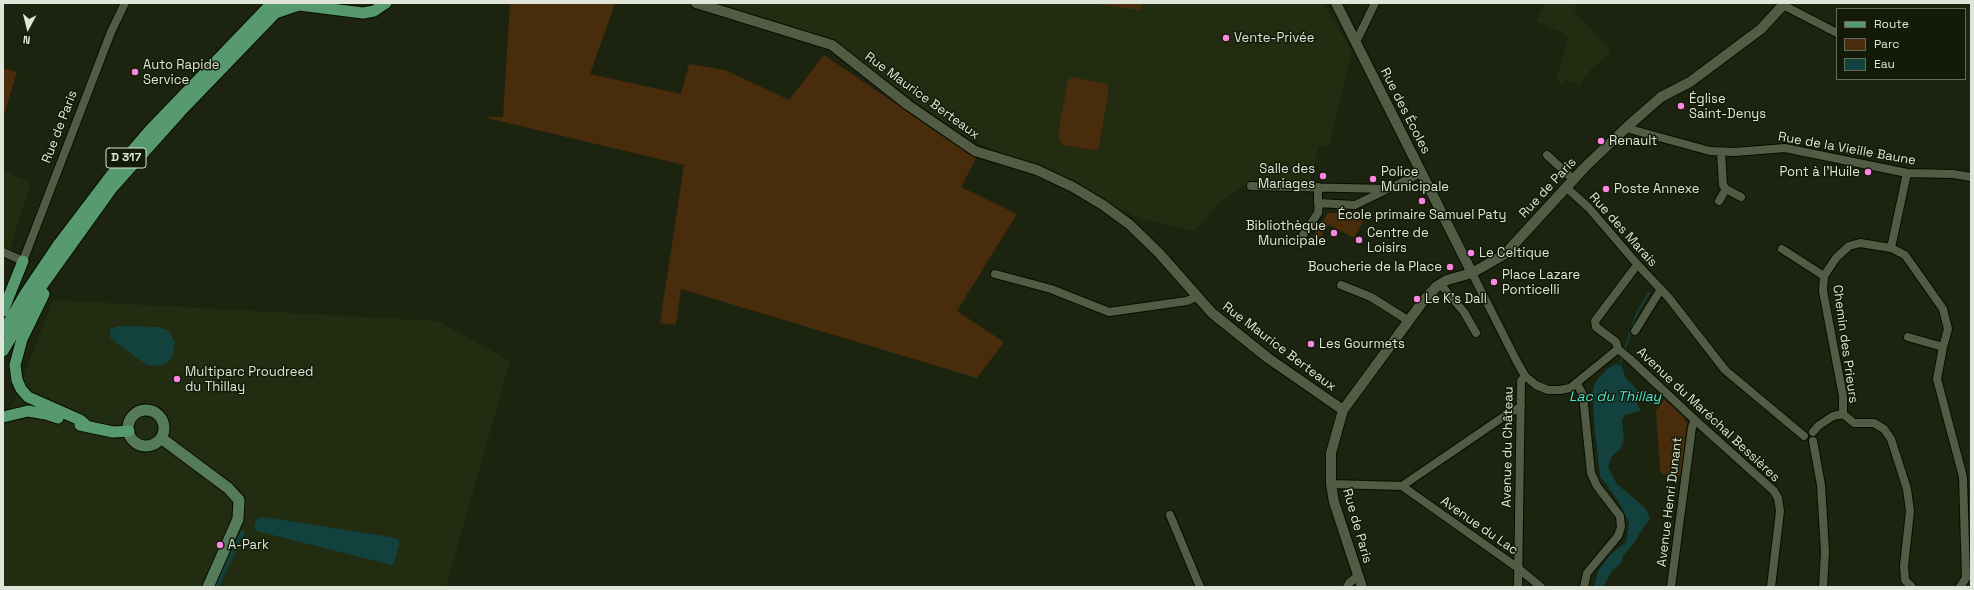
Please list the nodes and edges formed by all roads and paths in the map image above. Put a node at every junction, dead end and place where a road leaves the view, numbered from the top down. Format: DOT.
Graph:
graph roads {
  1 [pos="125,3"];
  2 [pos="285,3"];
  3 [pos="386,3"];
  4 [pos="696,3"];
  5 [pos="1336,3"];
  6 [pos="1375,3"];
  7 [pos="1784,4"];
  8 [pos="318,5"];
  9 [pos="274,8"];
  10 [pos="1836,32"];
  11 [pos="1356,42"];
  12 [pos="1626,128"];
  13 [pos="1721,152"];
  14 [pos="1547,155"];
  15 [pos="1422,173"];
  16 [pos="1907,173"];
  17 [pos="1971,177"];
  18 [pos="1574,180"];
  19 [pos="1251,186"];
  20 [pos="1318,187"];
  21 [pos="1567,188"];
  22 [pos="1388,189"];
  23 [pos="1726,189"];
  24 [pos="1741,197"];
  25 [pos="1719,201"];
  26 [pos="1319,204"];
  27 [pos="1299,241"];
  28 [pos="1891,248"];
  29 [pos="1782,249"];
  30 [pos="3,252"];
  31 [pos="23,261"];
  32 [pos="59,261"];
  33 [pos="1634,269"];
  34 [pos="1472,273"];
  35 [pos="995,274"];
  36 [pos="1824,276"];
  37 [pos="1342,284"];
  38 [pos="1440,284"];
  39 [pos="1661,289"];
  40 [pos="1196,297"];
  41 [pos="3,311"];
  42 [pos="1409,321"];
  43 [pos="1635,331"];
  44 [pos="3,332"];
  45 [pos="1476,333"];
  46 [pos="1908,337"];
  47 [pos="1942,347"];
  48 [pos="1618,350"];
  49 [pos="3,351"];
  50 [pos="1525,376"];
  51 [pos="1577,384"];
  52 [pos="1521,407"];
  53 [pos="1343,410"];
  54 [pos="1843,414"];
  55 [pos="3,417"];
  56 [pos="1695,420"];
  57 [pos="87,426"];
  58 [pos="129,431"];
  59 [pos="1813,432"];
  60 [pos="1804,436"];
  61 [pos="161,438"];
  62 [pos="1813,441"];
  63 [pos="1331,484"];
  64 [pos="1402,486"];
  65 [pos="1170,514"];
  66 [pos="1518,568"];
  67 [pos="1358,576"];
  68 [pos="208,587"];
  69 [pos="1200,587"];
  70 [pos="1347,587"];
  71 [pos="1362,587"];
  72 [pos="1518,587"];
  73 [pos="1541,587"];
  74 [pos="1584,587"];
  75 [pos="1671,587"];
  76 [pos="1771,587"];
  77 [pos="1823,587"];
  78 [pos="1912,587"];
  79 [pos="1960,587"];
  1 -- 31 [label="street, Rue de Paris"];
  2 -- 9 [label="main road, D 317"];
  3 -- 8 [label="main road"];
  4 -- 40 [label="street, Rue Maurice Berteaux"];
  5 -- 11 [label="street, Rue des Écoles"];
  6 -- 11 [label="street"];
  7 -- 10 [label="street"];
  7 -- 12 [label="street, Rue de Paris"];
  8 -- 9 [label="main road"];
  9 -- 32 [label="main road, D 317"];
  9 -- 44 [label="main road, D 317"];
  11 -- 15 [label="street, Rue des Écoles"];
  12 -- 13 [label="street, Rue de la Vieille Baune"];
  12 -- 18 [label="street, Rue de Paris"];
  13 -- 16 [label="street, Rue de la Vieille Baune"];
  13 -- 23 [label="street"];
  14 -- 18 [label="street"];
  15 -- 22 [label="street"];
  15 -- 34 [label="street, Rue des Écoles"];
  16 -- 17 [label="street, Rue de la Vieille Baune"];
  16 -- 28 [label="street"];
  18 -- 21 [label="street, Rue de Paris"];
  19 -- 20 [label="street"];
  20 -- 22 [label="street"];
  20 -- 26 [label="street"];
  21 -- 34 [label="street, Rue de Paris"];
  21 -- 39 [label="street, Rue des Marais"];
  22 -- 26 [label="street"];
  23 -- 24 [label="street"];
  23 -- 25 [label="street"];
  26 -- 27 [label="street"];
  28 -- 36 [label="street, Chemin des Prieurs"];
  28 -- 47 [label="street, Chemin des Prieurs"];
  29 -- 36 [label="street, Chemin des Prieurs"];
  30 -- 31 [label="street"];
  31 -- 41 [label="main road"];
  32 -- 49 [label="main road, D 317"];
  32 -- 57 [label="main road"];
  33 -- 48 [label="street"];
  34 -- 38 [label="street, Rue de Paris"];
  34 -- 50 [label="street, Avenue du Château"];
  35 -- 40 [label="street"];
  36 -- 54 [label="street, Chemin des Prieurs"];
  37 -- 42 [label="street"];
  38 -- 42 [label="street, Rue de Paris"];
  38 -- 45 [label="street"];
  39 -- 43 [label="street"];
  39 -- 60 [label="street, Rue des Marais"];
  40 -- 53 [label="street, Rue Maurice Berteaux"];
  42 -- 53 [label="street, Rue de Paris"];
  46 -- 47 [label="street"];
  47 -- 79 [label="street, Chemin des Prieurs"];
  48 -- 51 [label="street, Avenue du Maréchal Bessières"];
  48 -- 56 [label="street, Avenue du Maréchal Bessières"];
  50 -- 51 [label="street, Avenue du Maréchal Bessières"];
  50 -- 52 [label="street, Avenue du Château"];
  51 -- 74 [label="street"];
  52 -- 64 [label="street"];
  52 -- 66 [label="street, Avenue du Château"];
  53 -- 63 [label="street, Rue de Paris"];
  54 -- 59 [label="street, Chemin des Prieurs"];
  54 -- 78 [label="street, Chemin des Prieurs"];
  55 -- 57 [label="main road"];
  56 -- 75 [label="street, Avenue Henri Dunant"];
  56 -- 76 [label="street, Avenue du Maréchal Bessières"];
  57 -- 58 [label="main road"];
  58 -- 61 [label="main road"];
  58 -- 61 [label="main road"];
  59 -- 60 [label="street"];
  59 -- 62 [label="street"];
  60 -- 62 [label="street"];
  61 -- 68 [label="main road"];
  62 -- 77 [label="street"];
  63 -- 64 [label="street"];
  63 -- 67 [label="street, Rue de Paris"];
  64 -- 66 [label="street, Avenue du Lac"];
  65 -- 69 [label="street"];
  66 -- 72 [label="street, Avenue du Château"];
  66 -- 73 [label="street, Avenue du Lac"];
  67 -- 70 [label="street"];
  67 -- 71 [label="street, Rue de Paris"];
}
